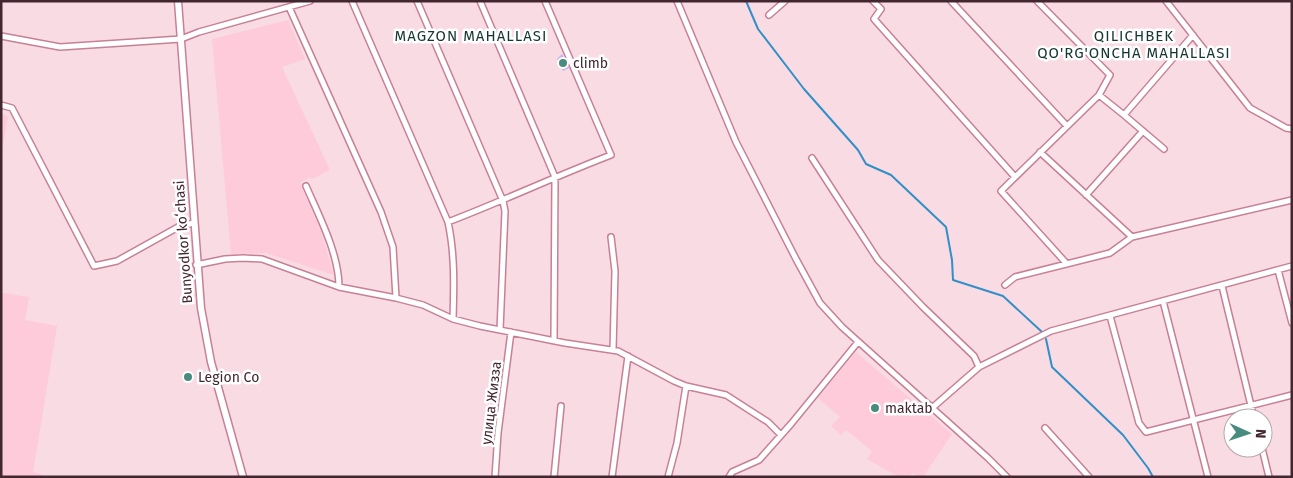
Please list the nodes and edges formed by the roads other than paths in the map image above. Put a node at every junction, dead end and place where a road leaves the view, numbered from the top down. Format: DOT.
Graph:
graph roads {
  1 [pos="178,1"];
  2 [pos="310,1"];
  3 [pos="352,1"];
  4 [pos="417,1"];
  5 [pos="480,1"];
  6 [pos="545,1"];
  7 [pos="676,1"];
  8 [pos="785,1"];
  9 [pos="873,1"];
  10 [pos="951,1"];
  11 [pos="1037,1"];
  12 [pos="1166,1"];
  13 [pos="289,7"];
  14 [pos="769,15"];
  15 [pos="1193,35"];
  16 [pos="1,36"];
  17 [pos="181,39"];
  18 [pos="1099,95"];
  19 [pos="1,105"];
  20 [pos="1124,115"];
  21 [pos="1067,126"];
  22 [pos="1292,129"];
  23 [pos="1143,131"];
  24 [pos="1164,149"];
  25 [pos="1040,152"];
  26 [pos="812,158"];
  27 [pos="555,177"];
  28 [pos="1015,177"];
  29 [pos="306,186"];
  30 [pos="1086,195"];
  31 [pos="1292,200"];
  32 [pos="502,201"];
  33 [pos="448,222"];
  34 [pos="194,223"];
  35 [pos="611,237"];
  36 [pos="1132,237"];
  37 [pos="1068,264"];
  38 [pos="196,266"];
  39 [pos="1292,266"];
  40 [pos="1278,270"];
  41 [pos="1005,285"];
  42 [pos="1222,286"];
  43 [pos="339,287"];
  44 [pos="396,298"];
  45 [pos="1163,301"];
  46 [pos="1110,316"];
  47 [pos="453,319"];
  48 [pos="1292,323"];
  49 [pos="500,330"];
  50 [pos="511,332"];
  51 [pos="554,341"];
  52 [pos="858,342"];
  53 [pos="613,350"];
  54 [pos="628,356"];
  55 [pos="979,367"];
  56 [pos="686,386"];
  57 [pos="1292,395"];
  58 [pos="1250,405"];
  59 [pos="561,406"];
  60 [pos="932,408"];
  61 [pos="1251,408"];
  62 [pos="1192,419"];
  63 [pos="1045,428"];
  64 [pos="781,435"];
  65 [pos="1264,458"];
  66 [pos="242,477"];
  67 [pos="495,477"];
  68 [pos="554,477"];
  69 [pos="612,477"];
  70 [pos="668,477"];
  71 [pos="729,477"];
  72 [pos="1007,477"];
  73 [pos="1089,477"];
  74 [pos="1208,477"];
  75 [pos="1269,477"];
  1 -- 17 [label="main road, Bunyodkor koʻchasi"];
  2 -- 13 [label="street"];
  3 -- 33 [label="street"];
  4 -- 32 [label="street"];
  5 -- 27 [label="street"];
  6 -- 27 [label="street"];
  7 -- 52 [label="street"];
  8 -- 14 [label="street"];
  9 -- 28 [label="street"];
  10 -- 21 [label="street"];
  11 -- 18 [label="street"];
  12 -- 15 [label="street"];
  13 -- 17 [label="street"];
  13 -- 44 [label="street"];
  15 -- 20 [label="street"];
  15 -- 22 [label="street"];
  16 -- 17 [label="street"];
  17 -- 34 [label="main road, Bunyodkor koʻchasi"];
  18 -- 20 [label="street"];
  18 -- 21 [label="street"];
  19 -- 34 [label="street"];
  20 -- 23 [label="street"];
  21 -- 25 [label="street"];
  23 -- 24 [label="street"];
  23 -- 30 [label="street"];
  25 -- 28 [label="street"];
  25 -- 30 [label="street"];
  26 -- 55 [label="street"];
  27 -- 32 [label="street"];
  27 -- 51 [label="street"];
  28 -- 37 [label="street"];
  29 -- 43 [label="street"];
  30 -- 36 [label="street"];
  31 -- 36 [label="street"];
  32 -- 33 [label="street"];
  32 -- 49 [label="street"];
  33 -- 47 [label="street"];
  34 -- 38 [label="main road, Bunyodkor koʻchasi"];
  35 -- 53 [label="street"];
  36 -- 37 [label="street"];
  37 -- 41 [label="street"];
  38 -- 43 [label="street"];
  38 -- 66 [label="main road, Bunyodkor koʻchasi"];
  39 -- 40 [label="street"];
  40 -- 42 [label="street"];
  40 -- 48 [label="street"];
  42 -- 45 [label="street"];
  42 -- 58 [label="street"];
  43 -- 44 [label="street"];
  44 -- 47 [label="street"];
  45 -- 46 [label="street"];
  45 -- 62 [label="street"];
  46 -- 55 [label="street"];
  46 -- 62 [label="street"];
  47 -- 49 [label="street"];
  49 -- 50 [label="street"];
  50 -- 51 [label="street"];
  50 -- 67 [label="street, улица Жизза"];
  51 -- 53 [label="street"];
  52 -- 60 [label="street"];
  52 -- 64 [label="street"];
  53 -- 54 [label="street"];
  54 -- 56 [label="street"];
  54 -- 69 [label="street"];
  55 -- 60 [label="street"];
  56 -- 64 [label="street"];
  56 -- 70 [label="street"];
  57 -- 58 [label="street"];
  58 -- 61 [label="street"];
  58 -- 62 [label="street"];
  59 -- 68 [label="street"];
  60 -- 72 [label="street"];
  62 -- 74 [label="street"];
  63 -- 73 [label="street"];
  64 -- 71 [label="street"];
  65 -- 75 [label="street"];
}
